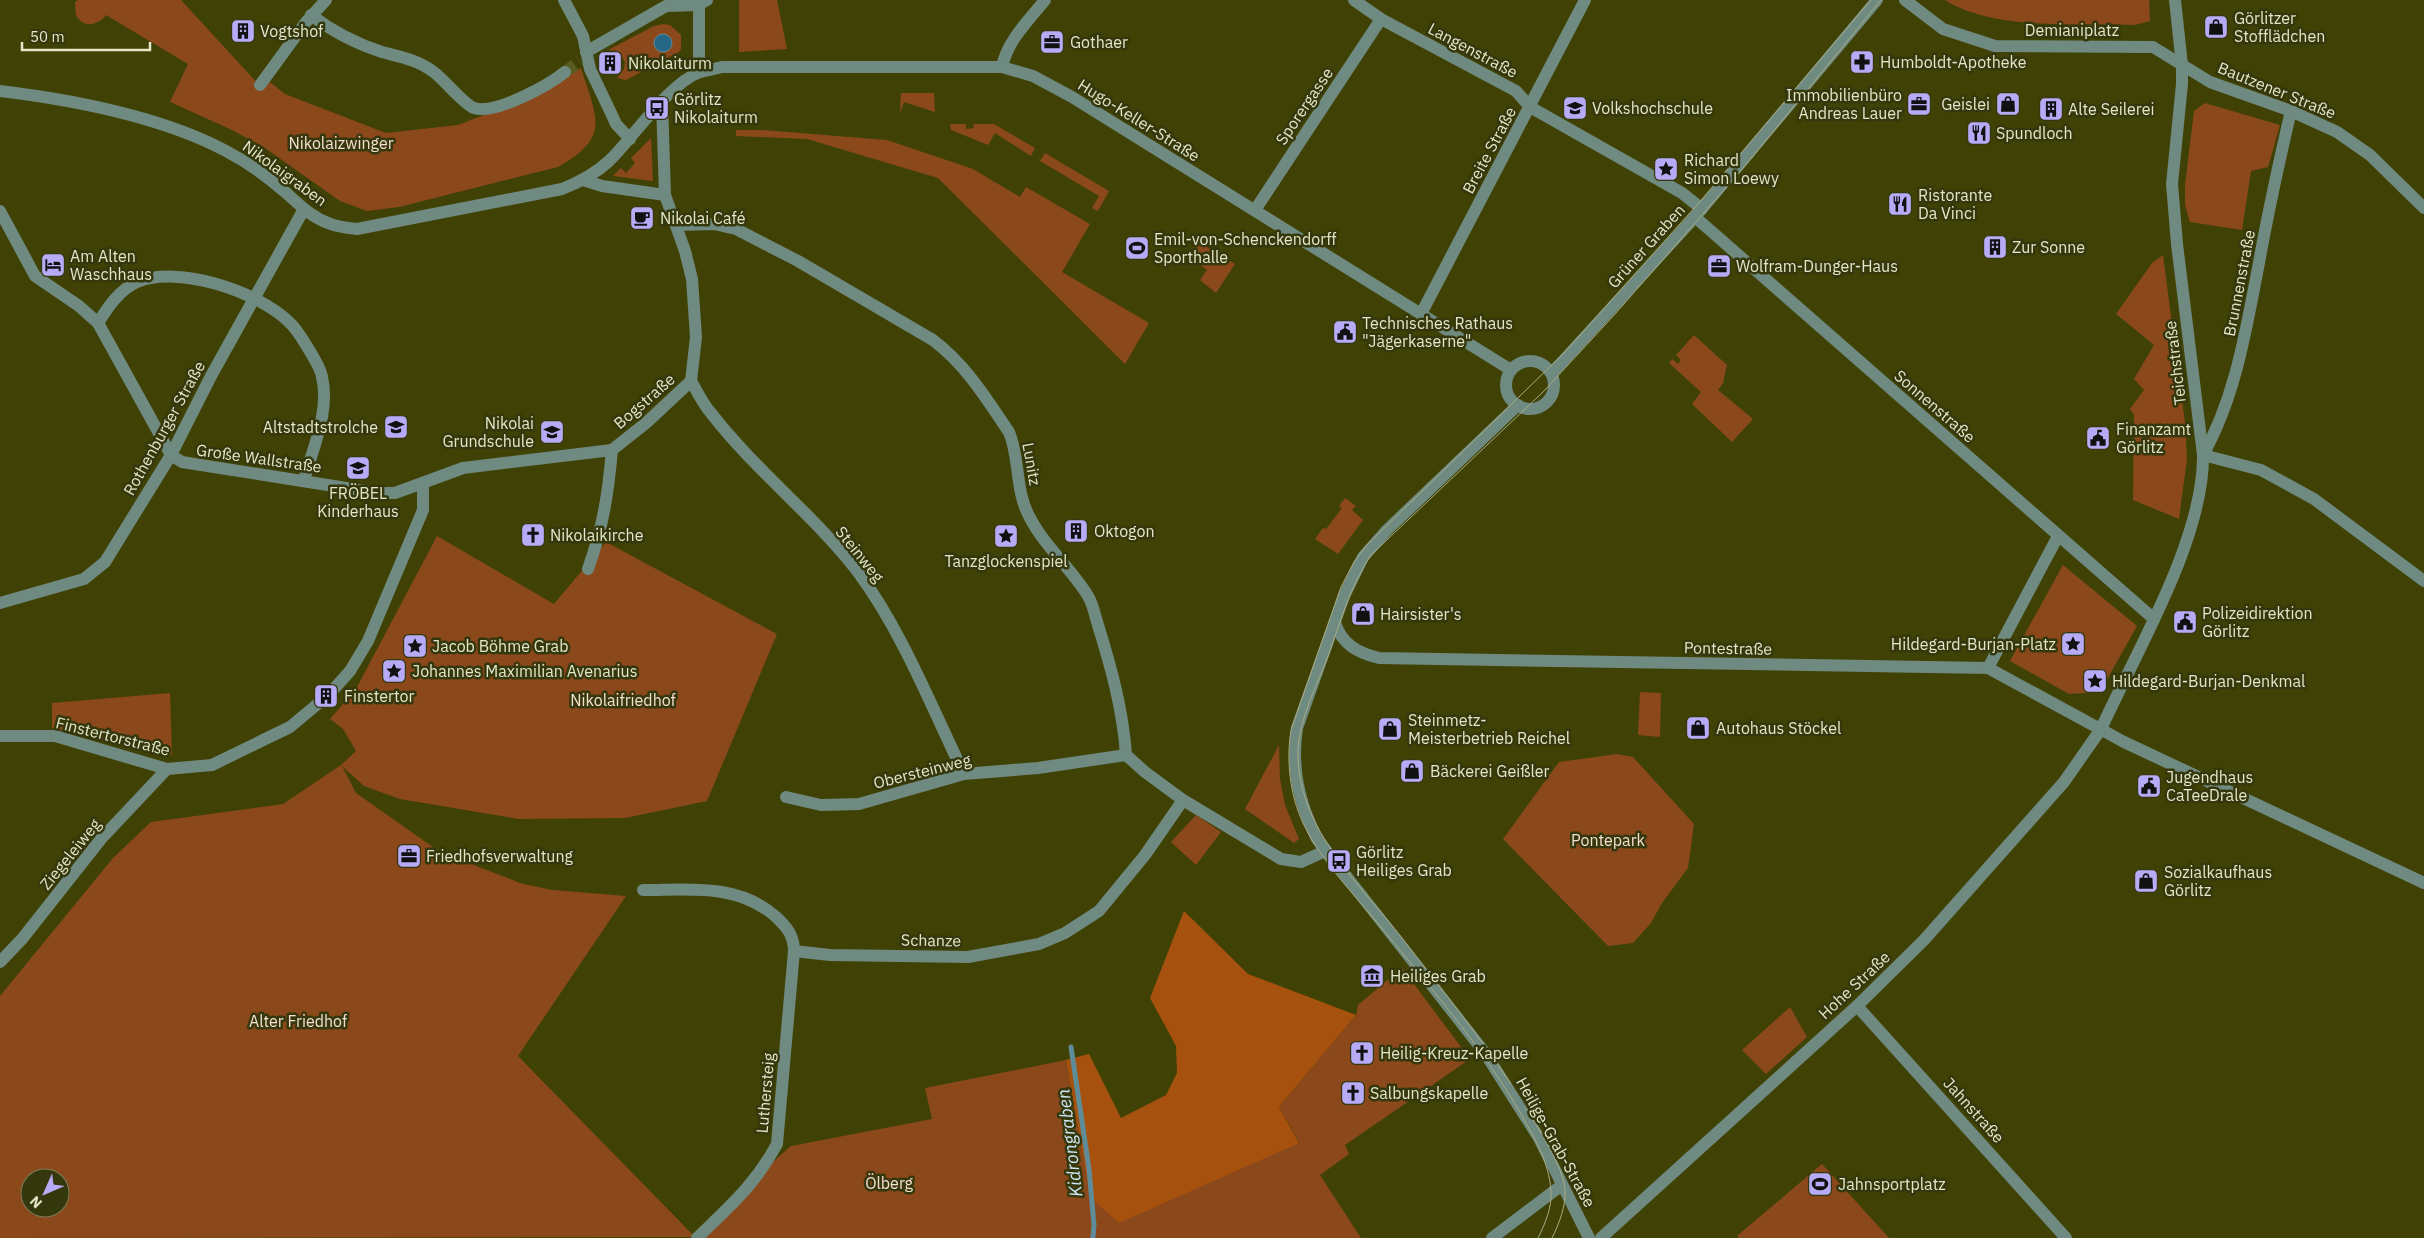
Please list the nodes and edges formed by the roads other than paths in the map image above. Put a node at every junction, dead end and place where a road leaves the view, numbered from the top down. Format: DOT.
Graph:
graph roads {
  1 [pos="326,0"];
  2 [pos="564,0"];
  3 [pos="1045,0"];
  4 [pos="1354,0"];
  5 [pos="1585,0"];
  6 [pos="1877,0"];
  7 [pos="1905,0"];
  8 [pos="2175,0"];
  9 [pos="702,2"];
  10 [pos="311,15"];
  11 [pos="1381,19"];
  12 [pos="585,56"];
  13 [pos="2182,64"];
  14 [pos="1002,67"];
  15 [pos="565,72"];
  16 [pos="699,72"];
  17 [pos="260,85"];
  18 [pos="0,91"];
  19 [pos="662,102"];
  20 [pos="1530,107"];
  21 [pos="2291,111"];
  22 [pos="630,139"];
  23 [pos="583,180"];
  24 [pos="665,195"];
  25 [pos="2424,208"];
  26 [pos="304,209"];
  27 [pos="1255,210"];
  28 [pos="0,211"];
  29 [pos="1698,213"];
  30 [pos="676,225"];
  31 [pos="254,297"];
  32 [pos="1421,314"];
  33 [pos="98,323"];
  34 [pos="1511,370"];
  35 [pos="1552,373"];
  36 [pos="691,381"];
  37 [pos="1518,405"];
  38 [pos="612,450"];
  39 [pos="171,455"];
  40 [pos="2203,455"];
  41 [pos="304,480"];
  42 [pos="423,484"];
  43 [pos="2058,536"];
  44 [pos="588,570"];
  45 [pos="2424,581"];
  46 [pos="0,603"];
  47 [pos="2154,619"];
  48 [pos="1335,622"];
  49 [pos="1988,668"];
  50 [pos="333,690"];
  51 [pos="320,702"];
  52 [pos="2101,729"];
  53 [pos="0,736"];
  54 [pos="1126,754"];
  55 [pos="168,769"];
  56 [pos="964,774"];
  57 [pos="786,797"];
  58 [pos="1184,800"];
  59 [pos="1325,851"];
  60 [pos="2424,883"];
  61 [pos="643,890"];
  62 [pos="794,951"];
  63 [pos="0,962"];
  64 [pos="1857,1006"];
  65 [pos="1562,1185"];
  66 [pos="696,1238"];
  67 [pos="1492,1238"];
  68 [pos="1589,1238"];
  69 [pos="1601,1238"];
  70 [pos="2066,1238"];
  1 -- 10 [label="street"];
  2 -- 12 [label="street"];
  3 -- 14 [label="street"];
  4 -- 11 [label="street, Langenstraße"];
  5 -- 20 [label="street, Breite Straße"];
  6 -- 29 [label="street, Grüner Graben"];
  7 -- 13 [label="street, Demianiplatz"];
  8 -- 13 [label="street"];
  9 -- 12 [label="street"];
  9 -- 16 [label="street"];
  10 -- 15 [label="street"];
  10 -- 17 [label="street"];
  11 -- 20 [label="street, Langenstraße"];
  11 -- 27 [label="street, Sporergasse"];
  12 -- 22 [label="street"];
  13 -- 21 [label="street, Bautzener Straße"];
  13 -- 40 [label="street, Teichstraße"];
  14 -- 16 [label="street, Hugo-Keller-Straße"];
  14 -- 27 [label="street, Hugo-Keller-Straße"];
  16 -- 19 [label="street, Nikolaigraben"];
  18 -- 26 [label="street, Nikolaigraben"];
  19 -- 22 [label="street, Nikolaigraben"];
  19 -- 24 [label="street"];
  20 -- 29 [label="street, Langenstraße"];
  20 -- 32 [label="street, Breite Straße"];
  21 -- 25 [label="street, Bautzener Straße"];
  21 -- 40 [label="street, Brunnenstraße"];
  22 -- 23 [label="street, Nikolaigraben"];
  23 -- 24 [label="street"];
  23 -- 26 [label="street, Nikolaigraben"];
  24 -- 30 [label="street, Bogstraße"];
  26 -- 31 [label="street, Rothenburger Straße"];
  27 -- 32 [label="street, Hugo-Keller-Straße"];
  28 -- 33 [label="street"];
  29 -- 35 [label="street, Grüner Graben"];
  29 -- 43 [label="street, Sonnenstraße"];
  30 -- 36 [label="street, Bogstraße"];
  30 -- 54 [label="street, Lunitz"];
  31 -- 33 [label="street"];
  31 -- 39 [label="street, Rothenburger Straße"];
  31 -- 41 [label="street"];
  32 -- 34 [label="street, Hugo-Keller-Straße"];
  33 -- 39 [label="street"];
  34 -- 35 [label="street"];
  34 -- 37 [label="street"];
  35 -- 37 [label="street"];
  36 -- 38 [label="street, Bogstraße"];
  36 -- 56 [label="street, Steinweg"];
  37 -- 48 [label="street"];
  38 -- 42 [label="street, Große Wallstraße"];
  38 -- 44 [label="street, Bogstraße"];
  39 -- 41 [label="street, Große Wallstraße"];
  39 -- 46 [label="street, Rothenburger Straße"];
  40 -- 45 [label="street"];
  40 -- 47 [label="street, Teichstraße"];
  41 -- 42 [label="street, Große Wallstraße"];
  42 -- 50 [label="street"];
  43 -- 47 [label="street, Sonnenstraße"];
  43 -- 49 [label="street"];
  47 -- 52 [label="street, Teichstraße"];
  48 -- 49 [label="street, Pontestraße"];
  48 -- 59 [label="street, Heilige-Grab-Straße"];
  49 -- 52 [label="street, Pontestraße"];
  51 -- 55 [label="street, Finstertorstraße"];
  52 -- 60 [label="street, Pontestraße"];
  52 -- 64 [label="street, Hohe Straße"];
  53 -- 55 [label="street, Finstertorstraße"];
  54 -- 56 [label="street, Obersteinweg"];
  54 -- 58 [label="street"];
  55 -- 63 [label="street, Ziegeleiweg"];
  56 -- 57 [label="street, Obersteinweg"];
  58 -- 59 [label="street"];
  58 -- 62 [label="street, Schanze"];
  59 -- 65 [label="street, Heilige-Grab-Straße"];
  61 -- 62 [label="street"];
  62 -- 66 [label="street, Luthersteig"];
  64 -- 69 [label="street, Hohe Straße"];
  64 -- 70 [label="street, Jahnstraße"];
  65 -- 67 [label="street"];
  65 -- 68 [label="street, Heilige-Grab-Straße"];
}
